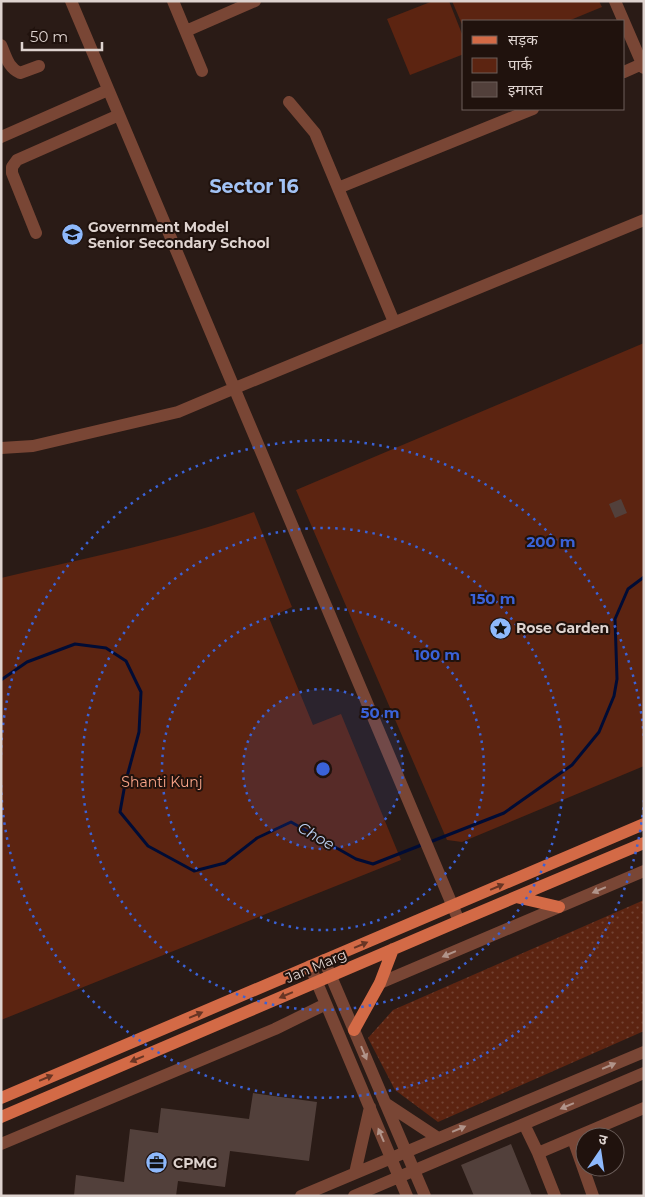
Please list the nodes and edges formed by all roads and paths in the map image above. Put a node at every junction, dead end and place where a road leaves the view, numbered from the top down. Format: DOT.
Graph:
graph roads {
  1 [pos="71,1"];
  2 [pos="173,1"];
  3 [pos="255,1"];
  4 [pos="615,1"];
  5 [pos="623,20"];
  6 [pos="625,24"];
  7 [pos="186,31"];
  8 [pos="1,45"];
  9 [pos="39,66"];
  10 [pos="643,66"];
  11 [pos="202,71"];
  12 [pos="625,72"];
  13 [pos="108,90"];
  14 [pos="289,102"];
  15 [pos="531,110"];
  16 [pos="119,115"];
  17 [pos="1,137"];
  18 [pos="338,188"];
  19 [pos="644,220"];
  20 [pos="36,234"];
  21 [pos="394,322"];
  22 [pos="235,388"];
  23 [pos="1,448"];
  24 [pos="644,824"];
  25 [pos="644,844"];
  26 [pos="644,871"];
  27 [pos="516,897"];
  28 [pos="452,906"];
  29 [pos="559,907"];
  30 [pos="459,921"];
  31 [pos="393,949"];
  32 [pos="324,960"];
  33 [pos="310,966"];
  34 [pos="331,976"];
  35 [pos="317,982"];
  36 [pos="380,983"];
  37 [pos="326,1004"];
  38 [pos="354,1030"];
  39 [pos="644,1052"];
  40 [pos="644,1073"];
  41 [pos="1,1098"];
  42 [pos="385,1103"];
  43 [pos="370,1107"];
  44 [pos="644,1108"];
  45 [pos="1,1117"];
  46 [pos="524,1124"];
  47 [pos="438,1138"];
  48 [pos="573,1139"];
  49 [pos="1,1144"];
  50 [pos="406,1152"];
  51 [pos="538,1153"];
  52 [pos="391,1158"];
  53 [pos="414,1171"];
  54 [pos="355,1173"];
  55 [pos="399,1177"];
  56 [pos="301,1196"];
  57 [pos="354,1196"];
  58 [pos="407,1196"];
  59 [pos="425,1196"];
  60 [pos="555,1196"];
  61 [pos="593,1196"];
  1 -- 13 [label="street"];
  2 -- 7 [label="street"];
  3 -- 7 [label="street"];
  4 -- 5 [label="street"];
  6 -- 10 [label="street"];
  7 -- 11 [label="street"];
  8 -- 9 [label="street"];
  10 -- 12 [label="street"];
  13 -- 16 [label="street"];
  13 -- 17 [label="street"];
  14 -- 18 [label="street"];
  15 -- 18 [label="street"];
  16 -- 20 [label="street"];
  16 -- 22 [label="street"];
  18 -- 21 [label="street"];
  19 -- 21 [label="street"];
  21 -- 22 [label="street"];
  22 -- 23 [label="street"];
  22 -- 28 [label="street"];
  28 -- 24 [label="main road, Jan Marg, one-way"];
  25 -- 27 [label="main road, Jan Marg"];
  26 -- 29 [label="street, one-way"];
  27 -- 29 [label="main road"];
  27 -- 30 [label="main road, Jan Marg"];
  28 -- 30 [label="street"];
  32 -- 28 [label="main road, Jan Marg, one-way"];
  29 -- 36 [label="street, one-way"];
  30 -- 31 [label="main road, Jan Marg"];
  31 -- 34 [label="main road, Jan Marg"];
  31 -- 36 [label="main road"];
  32 -- 33 [label="main road, Jan Marg"];
  32 -- 34 [label="street"];
  33 -- 35 [label="street"];
  41 -- 33 [label="main road, Jan Marg, one-way"];
  34 -- 35 [label="main road, Jan Marg"];
  34 -- 38 [label="street"];
  35 -- 37 [label="street"];
  35 -- 45 [label="main road, Jan Marg, one-way"];
  36 -- 38 [label="main road"];
  37 -- 43 [label="street"];
  37 -- 49 [label="street"];
  38 -- 42 [label="street, one-way"];
  47 -- 39 [label="street, one-way"];
  40 -- 46 [label="street, one-way"];
  42 -- 47 [label="street"];
  42 -- 50 [label="street"];
  52 -- 43 [label="street, one-way"];
  43 -- 54 [label="street"];
  44 -- 48 [label="street"];
  46 -- 51 [label="street"];
  46 -- 53 [label="street"];
  47 -- 50 [label="street"];
  48 -- 51 [label="street"];
  48 -- 61 [label="street"];
  50 -- 52 [label="street"];
  50 -- 53 [label="street"];
  51 -- 60 [label="street"];
  52 -- 54 [label="street"];
  52 -- 55 [label="street"];
  53 -- 55 [label="street"];
  53 -- 59 [label="street"];
  54 -- 56 [label="street"];
  55 -- 57 [label="street"];
  55 -- 58 [label="street"];
}
